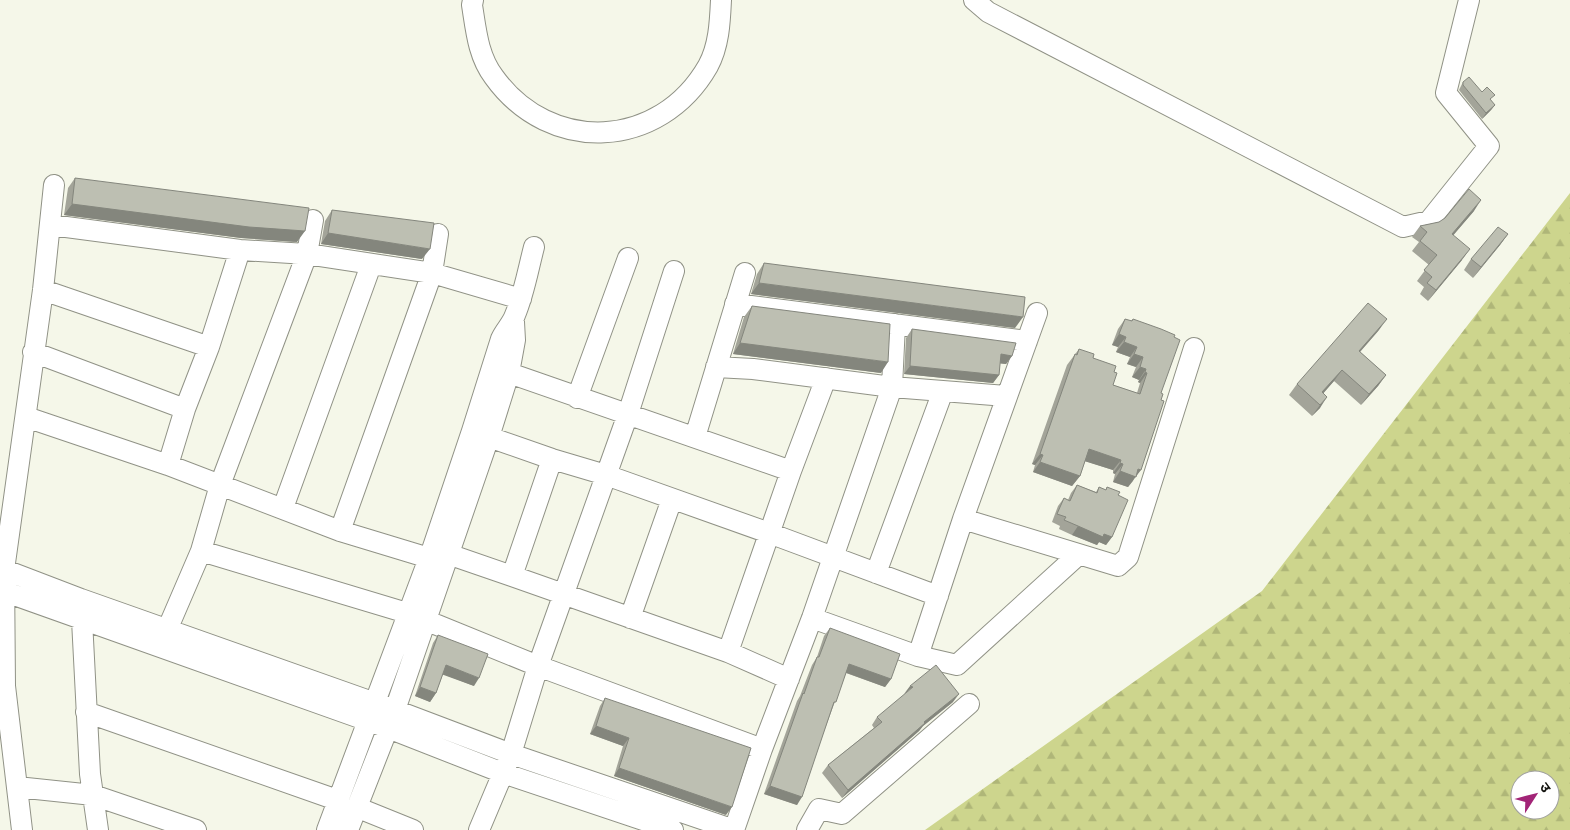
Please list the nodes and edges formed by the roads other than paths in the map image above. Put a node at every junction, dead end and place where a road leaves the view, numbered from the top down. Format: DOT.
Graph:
graph roads {
  1 [pos="473,0"];
  2 [pos="721,0"];
  3 [pos="974,0"];
  4 [pos="1469,0"];
  5 [pos="54,184"];
  6 [pos="313,220"];
  7 [pos="51,225"];
  8 [pos="438,234"];
  9 [pos="534,248"];
  10 [pos="240,250"];
  11 [pos="307,254"];
  12 [pos="628,258"];
  13 [pos="371,265"];
  14 [pos="674,271"];
  15 [pos="432,273"];
  16 [pos="745,273"];
  17 [pos="43,290"];
  18 [pos="521,299"];
  19 [pos="735,304"];
  20 [pos="1037,313"];
  21 [pos="514,318"];
  22 [pos="895,324"];
  23 [pos="1026,341"];
  24 [pos="209,347"];
  25 [pos="1194,348"];
  26 [pos="33,352"];
  27 [pos="716,367"];
  28 [pos="509,374"];
  29 [pos="826,378"];
  30 [pos="892,387"];
  31 [pos="943,391"];
  32 [pos="1006,396"];
  33 [pos="577,398"];
  34 [pos="185,409"];
  35 [pos="628,414"];
  36 [pos="26,417"];
  37 [pos="489,437"];
  38 [pos="695,437"];
  39 [pos="552,459"];
  40 [pos="168,464"];
  41 [pos="791,471"];
  42 [pos="606,475"];
  43 [pos="220,485"];
  44 [pos="672,499"];
  45 [pos="282,508"];
  46 [pos="963,519"];
  47 [pos="340,531"];
  48 [pos="769,532"];
  49 [pos="201,550"];
  50 [pos="436,554"];
  51 [pos="1078,555"];
  52 [pos="832,556"];
  53 [pos="2,569"];
  54 [pos="876,573"];
  55 [pos="512,576"];
  56 [pos="2,591"];
  57 [pos="564,595"];
  58 [pos="938,596"];
  59 [pos="416,617"];
  60 [pos="630,618"];
  61 [pos="812,618"];
  62 [pos="82,620"];
  63 [pos="167,630"];
  64 [pos="728,652"];
  65 [pos="918,656"];
  66 [pos="538,666"];
  67 [pos="788,679"];
  68 [pos="969,704"];
  69 [pos="86,712"];
  70 [pos="370,712"];
  71 [pos="392,718"];
  72 [pos="762,748"];
  73 [pos="511,754"];
  74 [pos="503,773"];
  75 [pos="17,787"];
  76 [pos="93,795"];
  77 [pos="337,800"];
  78 [pos="356,808"];
  79 [pos="22,830"];
  80 [pos="98,830"];
  81 [pos="196,830"];
  82 [pos="327,830"];
  83 [pos="348,830"];
  84 [pos="413,830"];
  85 [pos="479,830"];
  86 [pos="673,830"];
  87 [pos="734,830"];
  88 [pos="807,830"];
  1 -- 2 [label="street"];
  3 -- 4 [label="street"];
  5 -- 7 [label="street"];
  6 -- 11 [label="street"];
  7 -- 10 [label="street"];
  7 -- 17 [label="street"];
  8 -- 15 [label="street"];
  9 -- 18 [label="street"];
  10 -- 11 [label="street"];
  10 -- 24 [label="street"];
  11 -- 13 [label="street"];
  11 -- 43 [label="street"];
  12 -- 33 [label="street"];
  13 -- 15 [label="street"];
  13 -- 45 [label="street"];
  14 -- 35 [label="street"];
  15 -- 18 [label="street"];
  15 -- 47 [label="street"];
  16 -- 19 [label="street"];
  17 -- 24 [label="street"];
  17 -- 26 [label="street"];
  18 -- 21 [label="street"];
  19 -- 22 [label="street"];
  19 -- 27 [label="street"];
  20 -- 23 [label="street"];
  21 -- 28 [label="street"];
  21 -- 50 [label="street"];
  22 -- 23 [label="street"];
  22 -- 30 [label="street"];
  23 -- 32 [label="street"];
  24 -- 34 [label="street"];
  25 -- 51 [label="street"];
  26 -- 34 [label="street"];
  26 -- 36 [label="street"];
  27 -- 29 [label="street"];
  27 -- 38 [label="street"];
  28 -- 33 [label="street"];
  28 -- 37 [label="street"];
  29 -- 30 [label="street"];
  29 -- 41 [label="street"];
  30 -- 31 [label="street"];
  30 -- 52 [label="street"];
  31 -- 32 [label="street"];
  31 -- 54 [label="street"];
  32 -- 46 [label="street"];
  33 -- 35 [label="street"];
  34 -- 40 [label="street"];
  35 -- 38 [label="street"];
  35 -- 42 [label="street"];
  36 -- 40 [label="street"];
  36 -- 53 [label="street"];
  37 -- 39 [label="street"];
  37 -- 50 [label="street"];
  38 -- 41 [label="street"];
  39 -- 42 [label="street"];
  39 -- 55 [label="street"];
  40 -- 43 [label="street"];
  41 -- 48 [label="street"];
  42 -- 44 [label="street"];
  42 -- 57 [label="street"];
  43 -- 45 [label="street"];
  43 -- 49 [label="street"];
  44 -- 48 [label="street"];
  44 -- 60 [label="street"];
  45 -- 47 [label="street"];
  46 -- 51 [label="street"];
  46 -- 58 [label="street"];
  47 -- 50 [label="street"];
  48 -- 52 [label="street"];
  48 -- 64 [label="street"];
  49 -- 59 [label="street"];
  49 -- 63 [label="street"];
  50 -- 55 [label="street"];
  50 -- 59 [label="street"];
  51 -- 65 [label="street"];
  52 -- 54 [label="street"];
  52 -- 61 [label="street"];
  53 -- 56 [label="street"];
  53 -- 63 [label="street"];
  54 -- 58 [label="street"];
  55 -- 57 [label="street"];
  56 -- 62 [label="street"];
  56 -- 75 [label="street"];
  57 -- 60 [label="street"];
  57 -- 66 [label="street"];
  58 -- 65 [label="street"];
  59 -- 66 [label="street"];
  59 -- 70 [label="street"];
  59 -- 71 [label="street"];
  60 -- 64 [label="street"];
  61 -- 65 [label="street"];
  61 -- 67 [label="street"];
  62 -- 69 [label="street"];
  62 -- 70 [label="street"];
  63 -- 70 [label="street"];
  64 -- 67 [label="street"];
  66 -- 72 [label="street"];
  66 -- 73 [label="street"];
  67 -- 72 [label="street"];
  68 -- 88 [label="street"];
  69 -- 76 [label="street"];
  69 -- 77 [label="street"];
  70 -- 71 [label="street"];
  70 -- 77 [label="street"];
  71 -- 73 [label="street"];
  71 -- 74 [label="street"];
  71 -- 78 [label="street"];
  72 -- 87 [label="street"];
  73 -- 74 [label="street"];
  73 -- 87 [label="street"];
  74 -- 85 [label="street"];
  74 -- 86 [label="street"];
  75 -- 76 [label="street"];
  75 -- 79 [label="street"];
  76 -- 80 [label="street"];
  76 -- 81 [label="street"];
  77 -- 82 [label="street"];
  78 -- 83 [label="street"];
  78 -- 84 [label="street"];
}
